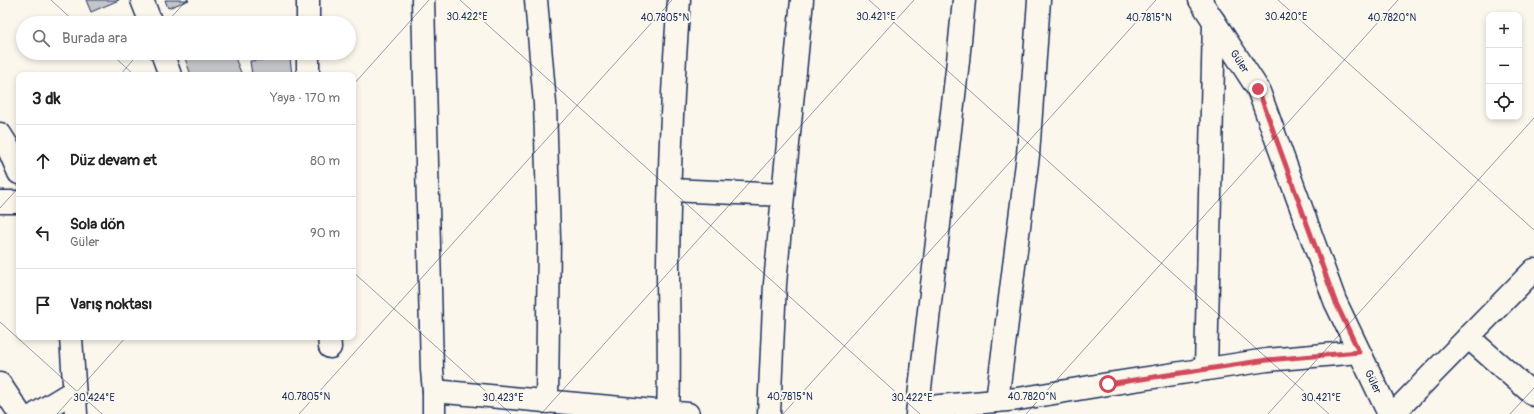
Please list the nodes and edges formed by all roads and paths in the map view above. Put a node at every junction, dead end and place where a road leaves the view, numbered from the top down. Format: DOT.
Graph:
graph roads {
  1 [pos="142,0"];
  2 [pos="308,0"];
  3 [pos="423,0"];
  4 [pos="536,0"];
  5 [pos="679,0"];
  6 [pos="802,0"];
  7 [pos="964,0"];
  8 [pos="1039,0"];
  9 [pos="1200,0"];
  10 [pos="148,16"];
  11 [pos="308,16"];
  12 [pos="1214,21"];
  13 [pos="165,60"];
  14 [pos="308,60"];
  15 [pos="169,72"];
  16 [pos="308,72"];
  17 [pos="0,134"];
  18 [pos="16,166"];
  19 [pos="670,190"];
  20 [pos="783,195"];
  21 [pos="0,202"];
  22 [pos="16,202"];
  23 [pos="1534,270"];
  24 [pos="1468,337"];
  25 [pos="71,340"];
  26 [pos="1359,352"];
  27 [pos="1206,370"];
  28 [pos="0,384"];
  29 [pos="74,391"];
  30 [pos="434,391"];
  31 [pos="1534,395"];
  32 [pos="997,401"];
  33 [pos="547,402"];
  34 [pos="917,411"];
  35 [pos="675,413"];
  36 [pos="20,414"];
  37 [pos="36,414"];
  38 [pos="76,414"];
  39 [pos="434,414"];
  40 [pos="769,414"];
  41 [pos="1390,414"];
  42 [pos="1393,414"];
  1 -- 10 [label="street"];
  2 -- 11 [label="street"];
  3 -- 30 [label="street"];
  4 -- 33 [label="street"];
  5 -- 19 [label="street"];
  6 -- 20 [label="street"];
  7 -- 34 [label="street"];
  8 -- 32 [label="street"];
  9 -- 12 [label="street, Güler"];
  12 -- 26 [label="street, Güler"];
  12 -- 27 [label="street"];
  13 -- 15 [label="street"];
  14 -- 16 [label="street"];
  17 -- 18 [label="street"];
  19 -- 20 [label="street"];
  19 -- 35 [label="street"];
  20 -- 40 [label="street"];
  21 -- 22 [label="street"];
  23 -- 24 [label="street"];
  24 -- 31 [label="street"];
  24 -- 42 [label="street"];
  25 -- 29 [label="street"];
  26 -- 27 [label="street"];
  26 -- 41 [label="street, Güler"];
  27 -- 32 [label="street"];
  28 -- 36 [label="street"];
  29 -- 37 [label="street"];
  29 -- 38 [label="street"];
  30 -- 33 [label="street"];
  30 -- 39 [label="street"];
  32 -- 34 [label="street"];
  33 -- 35 [label="street"];
}
